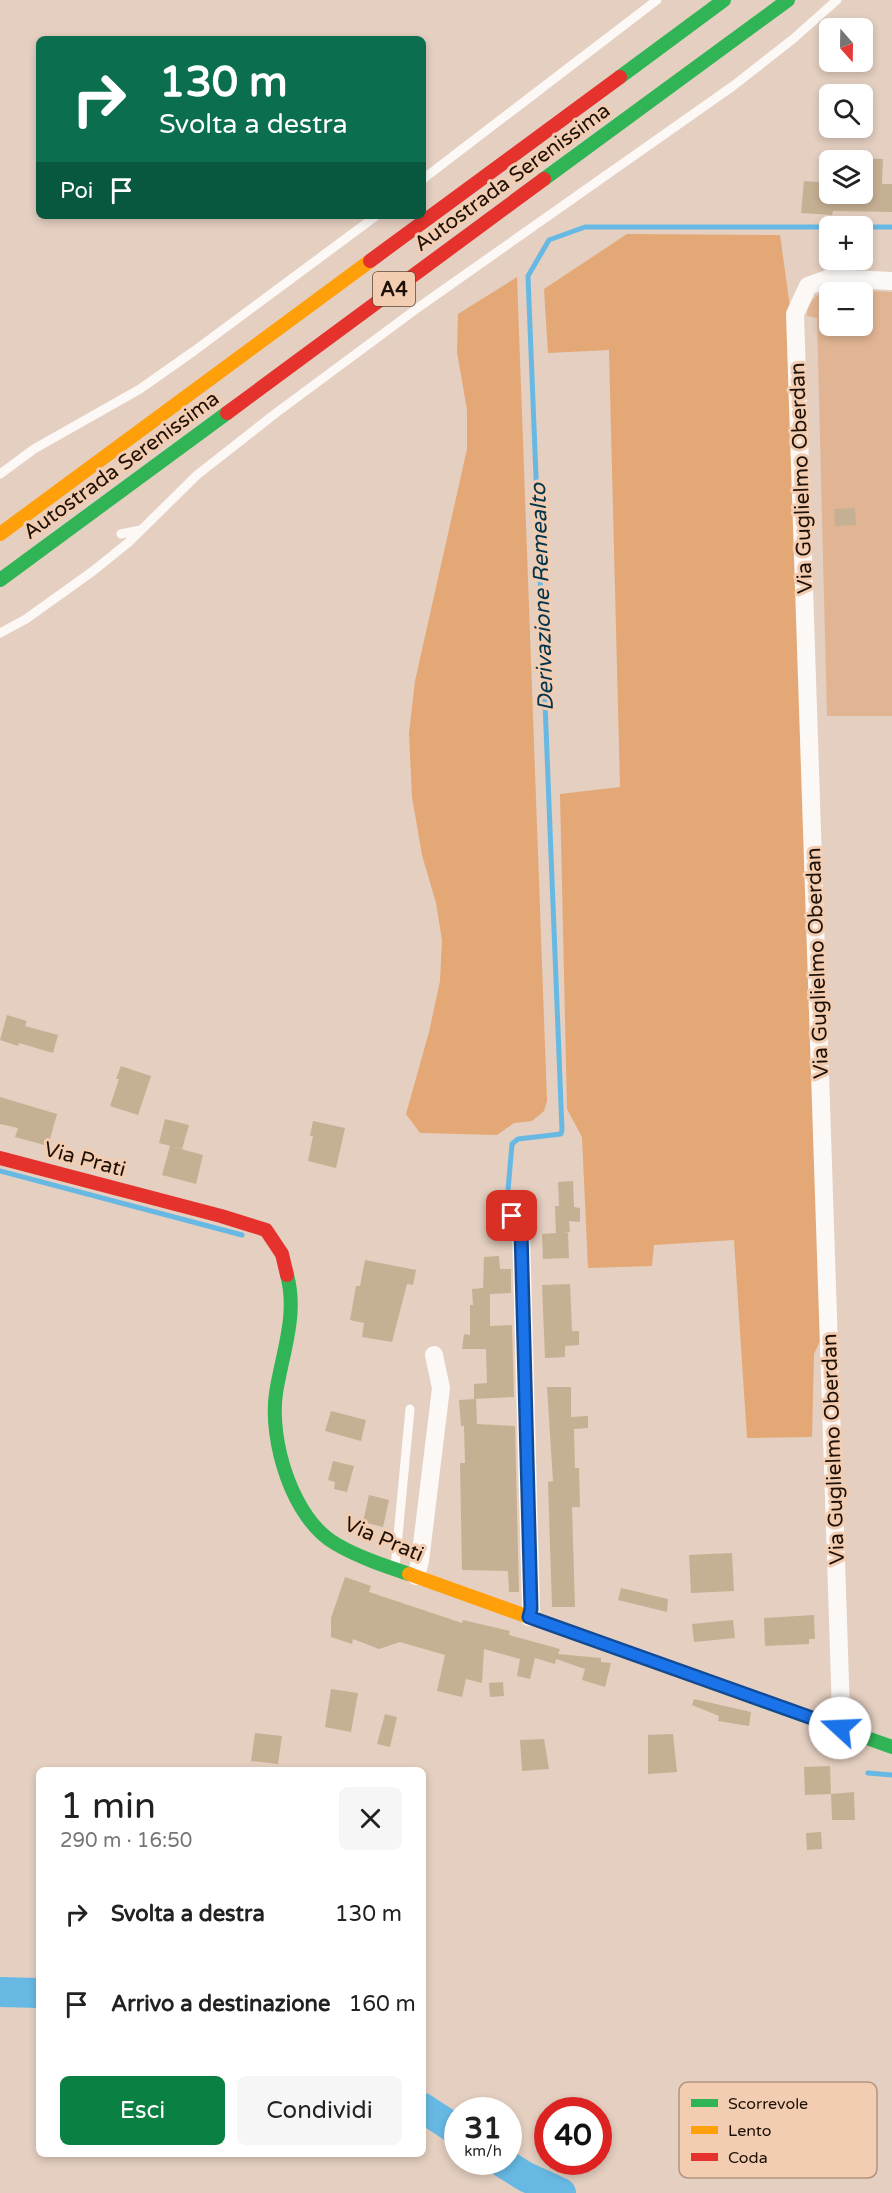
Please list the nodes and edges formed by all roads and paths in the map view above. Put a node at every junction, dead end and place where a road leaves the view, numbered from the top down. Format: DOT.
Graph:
graph roads {
  1 [pos="657,0"];
  2 [pos="724,0"];
  3 [pos="788,0"];
  4 [pos="837,0"];
  5 [pos="426,177"];
  6 [pos="372,219"];
  7 [pos="892,281"];
  8 [pos="0,474"];
  9 [pos="142,529"];
  10 [pos="0,534"];
  11 [pos="121,534"];
  12 [pos="0,580"];
  13 [pos="0,633"];
  14 [pos="0,1158"];
  15 [pos="512,1216"];
  16 [pos="434,1355"];
  17 [pos="410,1409"];
  18 [pos="394,1569"];
  19 [pos="416,1576"];
  20 [pos="529,1617"];
  21 [pos="840,1728"];
  22 [pos="892,1747"];
  1 -- 5 [label="lane"];
  2 -- 10 [label="main road, Autostrada Serenissima / A4"];
  3 -- 12 [label="main road, Autostrada Serenissima / A4"];
  4 -- 9 [label="lane"];
  6 -- 8 [label="lane"];
  7 -- 21 [label="street, Via Guglielmo Oberdan"];
  9 -- 11 [label="lane"];
  9 -- 13 [label="lane"];
  14 -- 18 [label="main road, Via Prati"];
  15 -- 20 [label="street"];
  16 -- 19 [label="street"];
  17 -- 18 [label="lane"];
  18 -- 19 [label="main road, Via Prati"];
  19 -- 20 [label="main road, Via Prati"];
  20 -- 21 [label="main road, Via Prati"];
  21 -- 22 [label="main road, Via Prati"];
}
